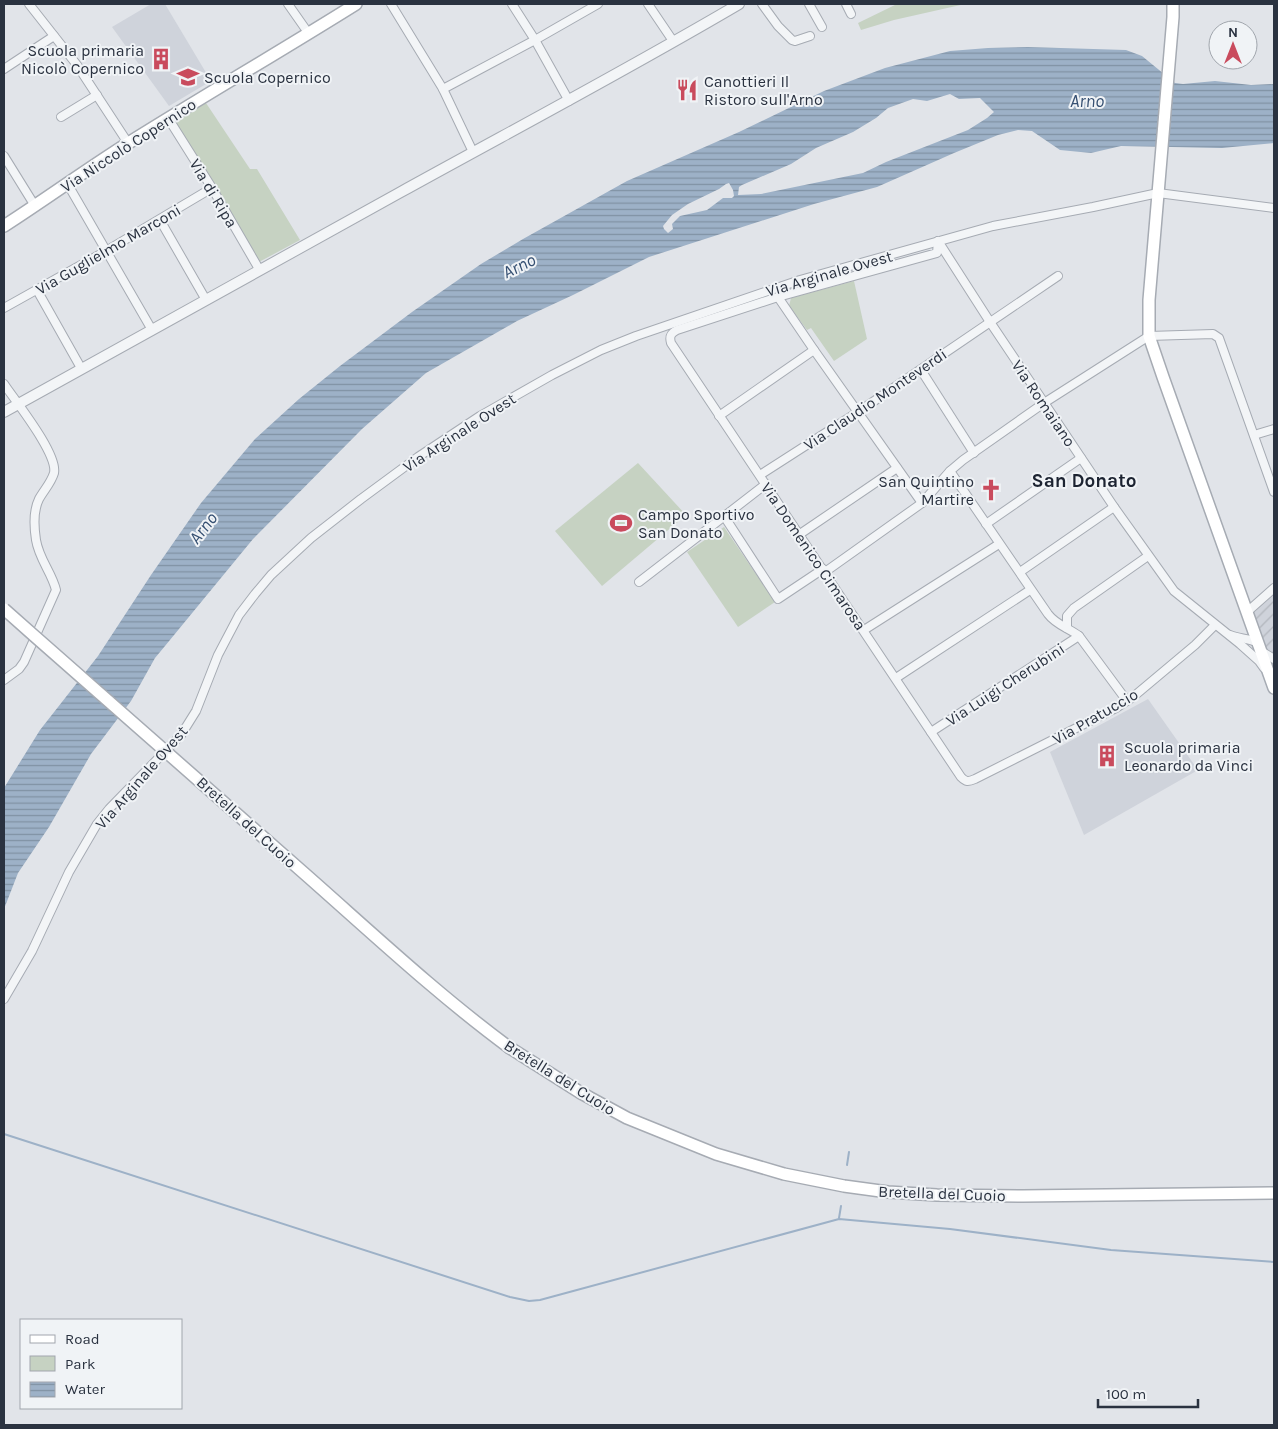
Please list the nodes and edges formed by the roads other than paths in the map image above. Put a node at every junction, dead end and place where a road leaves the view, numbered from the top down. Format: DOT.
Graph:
graph roads {
  1 [pos="30,4"];
  2 [pos="288,4"];
  3 [pos="356,4"];
  4 [pos="391,4"];
  5 [pos="512,4"];
  6 [pos="598,4"];
  7 [pos="648,4"];
  8 [pos="738,4"];
  9 [pos="762,4"];
  10 [pos="809,4"];
  11 [pos="846,4"];
  12 [pos="1173,4"];
  13 [pos="852,14"];
  14 [pos="822,27"];
  15 [pos="309,34"];
  16 [pos="54,36"];
  17 [pos="810,36"];
  18 [pos="535,40"];
  19 [pos="673,41"];
  20 [pos="4,69"];
  21 [pos="443,89"];
  22 [pos="97,95"];
  23 [pos="569,101"];
  24 [pos="61,117"];
  25 [pos="168,118"];
  26 [pos="128,143"];
  27 [pos="473,152"];
  28 [pos="4,156"];
  29 [pos="67,183"];
  30 [pos="212,188"];
  31 [pos="1158,193"];
  32 [pos="36,206"];
  33 [pos="1274,208"];
  34 [pos="160,220"];
  35 [pos="4,226"];
  36 [pos="938,242"];
  37 [pos="106,251"];
  38 [pos="260,269"];
  39 [pos="1058,276"];
  40 [pos="37,290"];
  41 [pos="778,297"];
  42 [pos="206,300"];
  43 [pos="4,308"];
  44 [pos="990,322"];
  45 [pos="152,330"];
  46 [pos="1149,336"];
  47 [pos="814,350"];
  48 [pos="81,368"];
  49 [pos="921,370"];
  50 [pos="4,384"];
  51 [pos="1044,403"];
  52 [pos="17,404"];
  53 [pos="4,412"];
  54 [pos="858,412"];
  55 [pos="719,416"];
  56 [pos="1274,429"];
  57 [pos="1254,435"];
  58 [pos="974,453"];
  59 [pos="1081,458"];
  60 [pos="898,469"];
  61 [pos="950,470"];
  62 [pos="760,475"];
  63 [pos="766,484"];
  64 [pos="1274,492"];
  65 [pos="922,503"];
  66 [pos="1114,507"];
  67 [pos="724,516"];
  68 [pos="986,524"];
  69 [pos="800,534"];
  70 [pos="999,544"];
  71 [pos="1148,556"];
  72 [pos="824,571"];
  73 [pos="1020,572"];
  74 [pos="639,582"];
  75 [pos="1274,588"];
  76 [pos="1030,590"];
  77 [pos="4,609"];
  78 [pos="1249,615"];
  79 [pos="1215,625"];
  80 [pos="1067,628"];
  81 [pos="864,630"];
  82 [pos="1079,636"];
  83 [pos="1239,641"];
  84 [pos="1260,647"];
  85 [pos="1274,659"];
  86 [pos="1269,674"];
  87 [pos="896,678"];
  88 [pos="4,680"];
  89 [pos="1274,688"];
  90 [pos="1127,701"];
  91 [pos="931,732"];
  92 [pos="961,777"];
  93 [pos="4,1000"];
  94 [pos="1271,1193"];
  1 -- 16 [label="street"];
  2 -- 15 [label="street"];
  3 -- 15 [label="main road, Via Niccolò Copernico"];
  4 -- 21 [label="street"];
  5 -- 18 [label="street"];
  6 -- 18 [label="street"];
  7 -- 19 [label="street"];
  8 -- 19 [label="street"];
  9 -- 17 [label="street"];
  10 -- 14 [label="street"];
  11 -- 13 [label="street"];
  12 -- 31 [label="main road"];
  15 -- 25 [label="main road, Via Niccolò Copernico"];
  16 -- 20 [label="street"];
  16 -- 22 [label="street"];
  18 -- 21 [label="street"];
  18 -- 23 [label="street"];
  19 -- 23 [label="street"];
  21 -- 27 [label="street"];
  22 -- 24 [label="street"];
  22 -- 26 [label="street"];
  23 -- 27 [label="street"];
  25 -- 26 [label="main road, Via Niccolò Copernico"];
  25 -- 30 [label="street, Via di Ripa"];
  26 -- 29 [label="main road, Via Niccolò Copernico"];
  27 -- 38 [label="street"];
  28 -- 32 [label="street"];
  29 -- 32 [label="main road, Via Niccolò Copernico"];
  29 -- 37 [label="street"];
  30 -- 34 [label="street, Via Guglielmo Marconi"];
  30 -- 38 [label="street, Via di Ripa"];
  31 -- 33 [label="street, Via Arginale Ovest"];
  31 -- 36 [label="street, Via Arginale Ovest"];
  31 -- 46 [label="main road"];
  32 -- 35 [label="main road, Via Niccolò Copernico"];
  34 -- 37 [label="street, Via Guglielmo Marconi"];
  34 -- 42 [label="street"];
  36 -- 41 [label="street"];
  36 -- 44 [label="street, Via Romaiano"];
  36 -- 93 [label="street, Via Arginale Ovest"];
  37 -- 40 [label="street, Via Guglielmo Marconi"];
  37 -- 45 [label="street"];
  38 -- 42 [label="street"];
  39 -- 44 [label="street, Via Claudio Monteverdi"];
  40 -- 43 [label="street, Via Guglielmo Marconi"];
  40 -- 48 [label="street"];
  41 -- 47 [label="street"];
  41 -- 55 [label="street, Via Domenico Cimarosa"];
  42 -- 45 [label="street"];
  44 -- 49 [label="street, Via Claudio Monteverdi"];
  44 -- 51 [label="street, Via Romaiano"];
  45 -- 48 [label="street"];
  46 -- 51 [label="street"];
  46 -- 57 [label="street"];
  46 -- 78 [label="main road"];
  47 -- 54 [label="street"];
  47 -- 55 [label="street"];
  48 -- 52 [label="street"];
  49 -- 54 [label="street, Via Claudio Monteverdi"];
  49 -- 58 [label="street"];
  50 -- 52 [label="street"];
  51 -- 58 [label="street"];
  51 -- 59 [label="street, Via Romaiano"];
  52 -- 53 [label="street"];
  52 -- 88 [label="street"];
  54 -- 60 [label="street"];
  54 -- 62 [label="street, Via Claudio Monteverdi"];
  55 -- 62 [label="street, Via Domenico Cimarosa"];
  56 -- 57 [label="street"];
  57 -- 64 [label="street"];
  58 -- 61 [label="street"];
  59 -- 66 [label="street, Via Romaiano"];
  59 -- 68 [label="street"];
  60 -- 65 [label="street"];
  60 -- 69 [label="street"];
  61 -- 65 [label="street"];
  61 -- 68 [label="street"];
  62 -- 63 [label="street, Via Domenico Cimarosa"];
  63 -- 67 [label="street"];
  63 -- 69 [label="street, Via Domenico Cimarosa"];
  65 -- 72 [label="street"];
  66 -- 71 [label="street, Via Romaiano"];
  66 -- 73 [label="street"];
  67 -- 72 [label="street"];
  67 -- 74 [label="street"];
  68 -- 70 [label="street"];
  69 -- 72 [label="street, Via Domenico Cimarosa"];
  70 -- 73 [label="street"];
  70 -- 81 [label="street"];
  71 -- 79 [label="street, Via Romaiano"];
  71 -- 80 [label="street"];
  72 -- 81 [label="street, Via Domenico Cimarosa"];
  73 -- 76 [label="street"];
  75 -- 78 [label="street"];
  76 -- 80 [label="street"];
  76 -- 87 [label="street"];
  77 -- 94 [label="main road, Bretella del Cuoio, bridge"];
  78 -- 83 [label="street"];
  78 -- 84 [label="main road"];
  79 -- 83 [label="street, Via Romaiano"];
  79 -- 90 [label="street, Via Pratuccio"];
  80 -- 82 [label="street"];
  81 -- 87 [label="street, Via Domenico Cimarosa"];
  82 -- 90 [label="street"];
  82 -- 91 [label="street, Via Luigi Cherubini"];
  83 -- 84 [label="street"];
  83 -- 86 [label="street, Via Romaiano"];
  84 -- 85 [label="street"];
  84 -- 86 [label="main road"];
  86 -- 89 [label="main road"];
  87 -- 91 [label="street, Via Domenico Cimarosa"];
  90 -- 92 [label="street, Via Pratuccio"];
  91 -- 92 [label="street, Via Domenico Cimarosa"];
}
